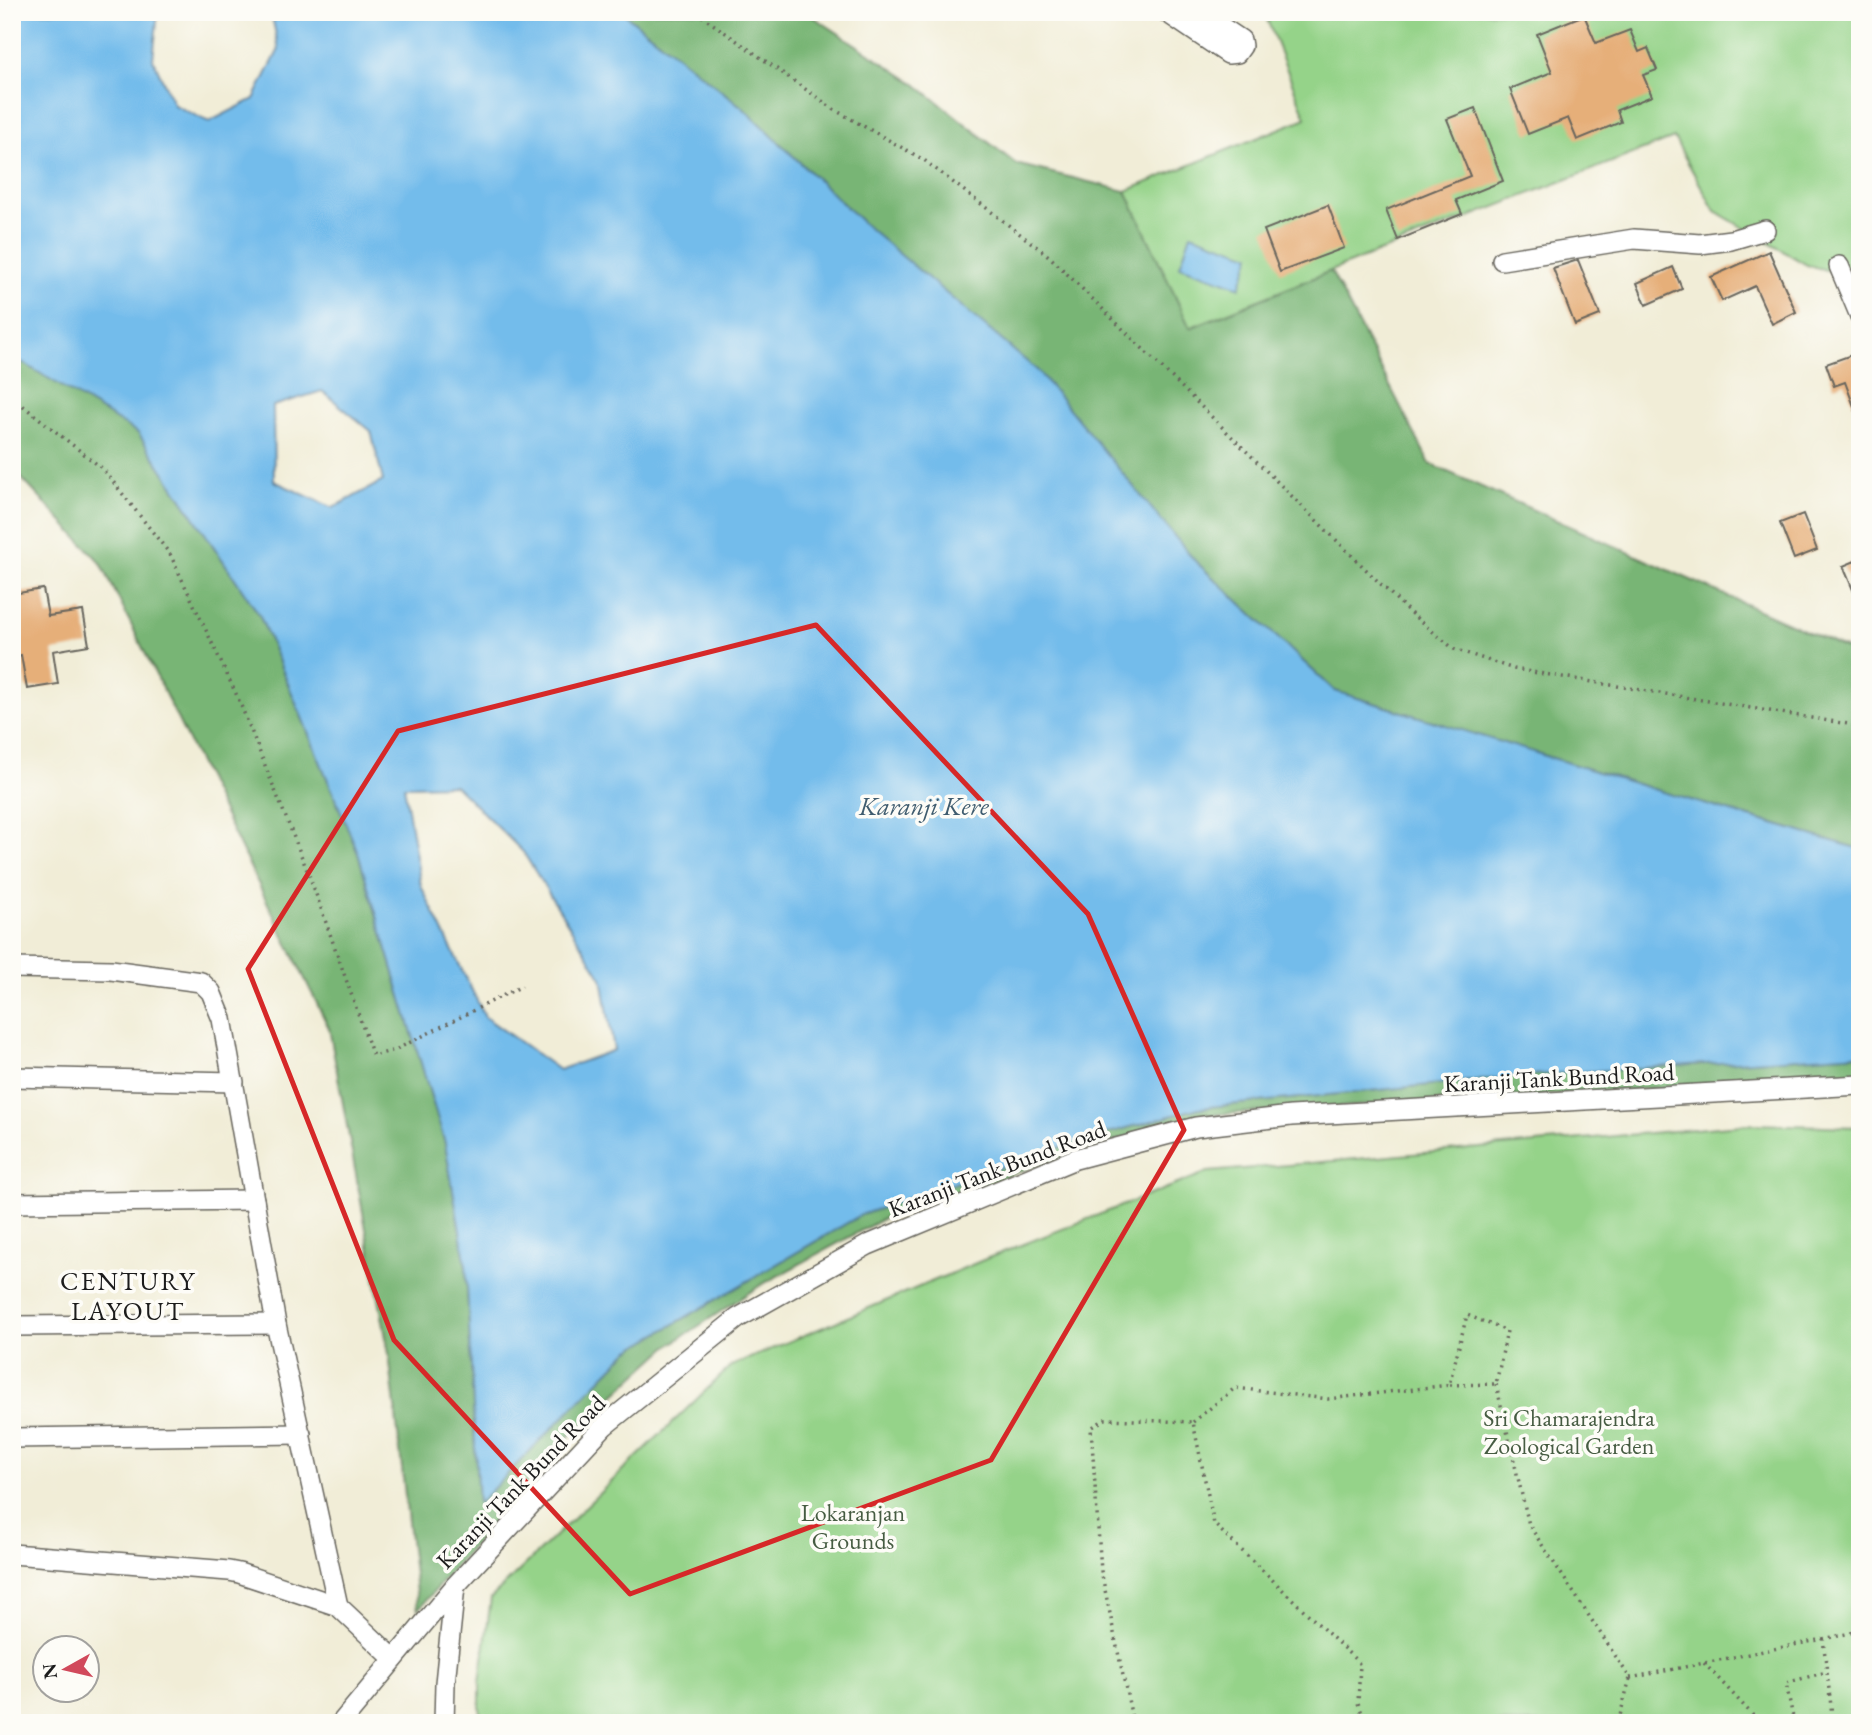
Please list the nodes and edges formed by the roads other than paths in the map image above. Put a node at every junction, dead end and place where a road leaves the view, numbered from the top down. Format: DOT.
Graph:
graph roads {
  1 [pos="1166,12"];
  2 [pos="1201,13"];
  3 [pos="1765,230"];
  4 [pos="1502,260"];
  5 [pos="1839,266"];
  6 [pos="1860,317"];
  7 [pos="12,968"];
  8 [pos="12,1077"];
  9 [pos="234,1082"];
  10 [pos="1860,1085"];
  11 [pos="254,1200"];
  12 [pos="12,1203"];
  13 [pos="276,1324"];
  14 [pos="12,1326"];
  15 [pos="301,1434"];
  16 [pos="12,1438"];
  17 [pos="12,1554"];
  18 [pos="455,1586"];
  19 [pos="338,1606"];
  20 [pos="394,1659"];
  21 [pos="341,1723"];
  22 [pos="444,1723"];
  1 -- 2 [label="street"];
  3 -- 4 [label="street"];
  5 -- 6 [label="street"];
  7 -- 9 [label="street"];
  8 -- 9 [label="street"];
  9 -- 11 [label="street"];
  10 -- 18 [label="street, Karanji Tank Bund Road"];
  11 -- 12 [label="street"];
  11 -- 13 [label="street"];
  13 -- 14 [label="street"];
  13 -- 15 [label="street"];
  15 -- 16 [label="street"];
  15 -- 19 [label="street"];
  17 -- 19 [label="street"];
  18 -- 20 [label="street, Karanji Tank Bund Road"];
  18 -- 22 [label="street"];
  19 -- 20 [label="street"];
  20 -- 21 [label="street, Karanji Tank Bund Road"];
}
